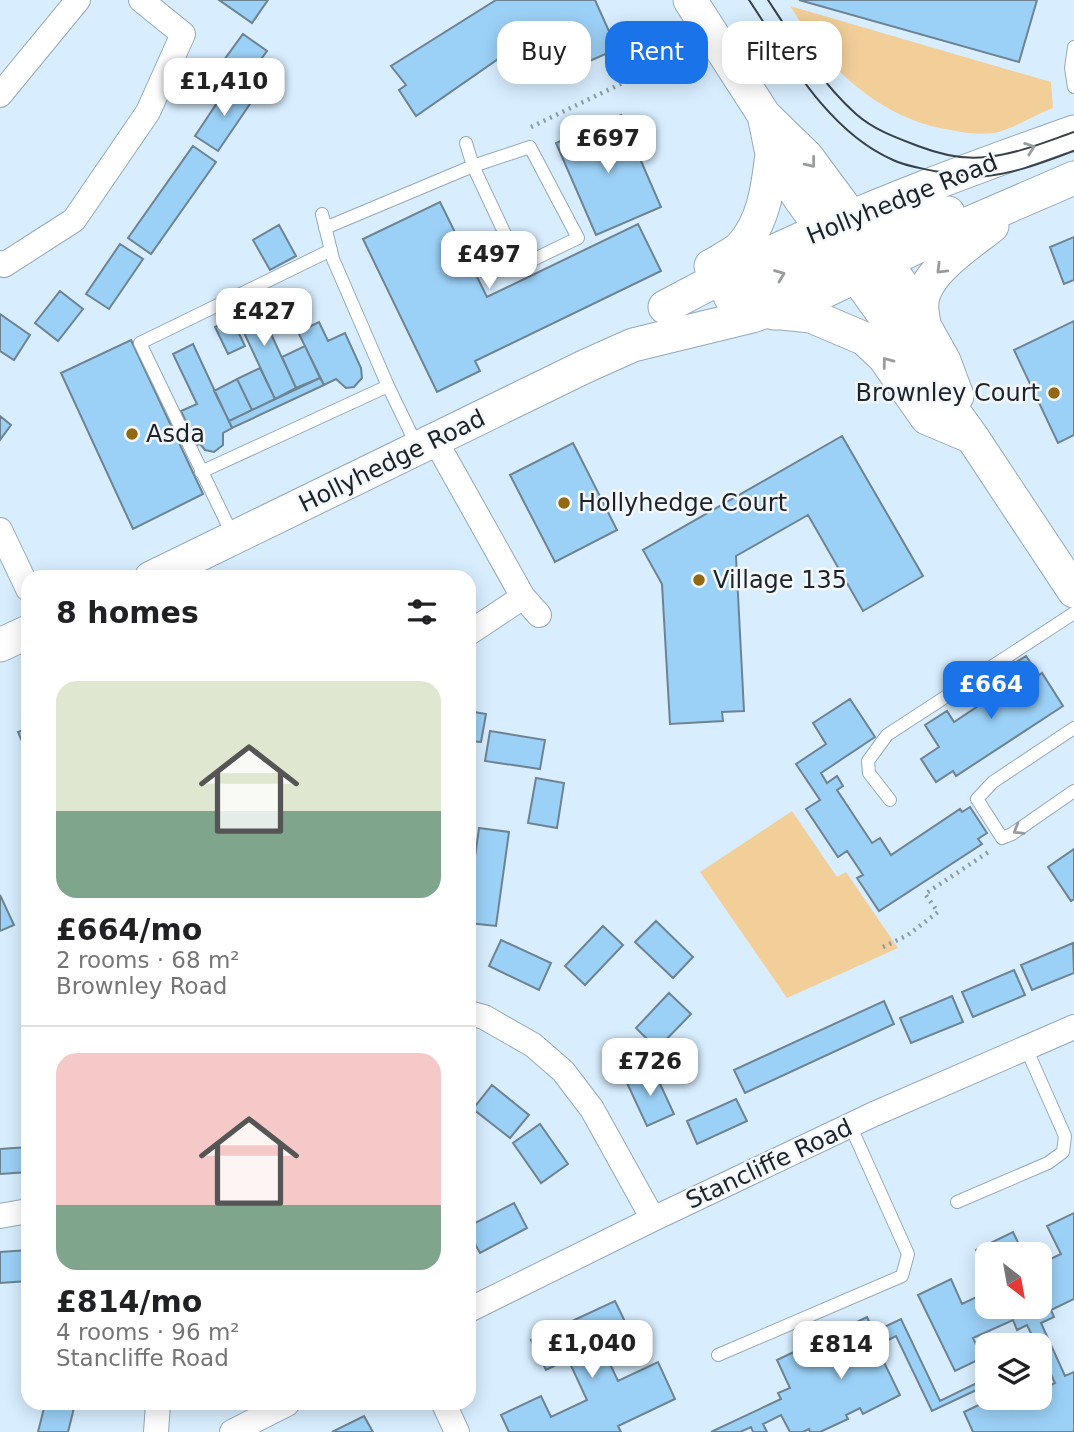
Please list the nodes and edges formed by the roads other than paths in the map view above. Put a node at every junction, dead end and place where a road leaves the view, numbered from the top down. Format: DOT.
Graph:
graph roads {
  1 [pos="78,0"];
  2 [pos="141,0"];
  3 [pos="690,0"];
  4 [pos="1074,47"];
  5 [pos="4,83"];
  6 [pos="1074,87"];
  7 [pos="764,115"];
  8 [pos="1074,132"];
  9 [pos="466,143"];
  10 [pos="772,154"];
  11 [pos="473,166"];
  12 [pos="1074,178"];
  13 [pos="1032,195"];
  14 [pos="322,214"];
  15 [pos="325,228"];
  16 [pos="854,247"];
  17 [pos="331,250"];
  18 [pos="0,262"];
  19 [pos="752,316"];
  20 [pos="923,324"];
  21 [pos="649,327"];
  22 [pos="388,386"];
  23 [pos="972,437"];
  24 [pos="426,444"];
  25 [pos="201,472"];
  26 [pos="0,530"];
  27 [pos="234,538"];
  28 [pos="168,570"];
  29 [pos="21,574"];
  30 [pos="1074,591"];
  31 [pos="1074,613"];
  32 [pos="476,630"];
  33 [pos="21,635"];
  34 [pos="0,645"];
  35 [pos="1074,728"];
  36 [pos="1074,791"];
  37 [pos="890,800"];
  38 [pos="476,1015"];
  39 [pos="1074,1027"];
  40 [pos="1026,1048"];
  41 [pos="850,1125"];
  42 [pos="957,1202"];
  43 [pos="21,1212"];
  44 [pos="0,1216"];
  45 [pos="653,1219"];
  46 [pos="476,1307"];
  47 [pos="718,1355"];
  48 [pos="158,1410"];
  49 [pos="275,1410"];
  50 [pos="447,1410"];
  51 [pos="156,1432"];
  52 [pos="232,1432"];
  53 [pos="457,1432"];
  1 -- 5 [label="street"];
  2 -- 18 [label="street"];
  3 -- 7 [label="street"];
  4 -- 6 [label="lane"];
  7 -- 10 [label="street"];
  7 -- 16 [label="street, one-way"];
  16 -- 8 [label="street, Hollyhedge Road, one-way"];
  9 -- 11 [label="lane"];
  10 -- 16 [label="street"];
  10 -- 21 [label="street"];
  11 -- 11 [label="lane"];
  11 -- 15 [label="lane"];
  12 -- 13 [label="street"];
  13 -- 16 [label="street"];
  13 -- 20 [label="street, one-way"];
  14 -- 15 [label="lane"];
  15 -- 17 [label="lane"];
  16 -- 19 [label="street, Hollyhedge Road"];
  16 -- 20 [label="street"];
  21 -- 16 [label="street, Hollyhedge Road, one-way"];
  16 -- 23 [label="street"];
  17 -- 22 [label="lane"];
  17 -- 25 [label="lane"];
  19 -- 21 [label="street, Hollyhedge Road"];
  23 -- 19 [label="street, one-way"];
  20 -- 23 [label="street"];
  21 -- 24 [label="street, Hollyhedge Road"];
  22 -- 24 [label="lane"];
  22 -- 25 [label="lane"];
  23 -- 30 [label="street"];
  24 -- 27 [label="street, Hollyhedge Road"];
  24 -- 32 [label="street"];
  25 -- 27 [label="lane"];
  26 -- 29 [label="street"];
  27 -- 28 [label="street, Hollyhedge Road"];
  31 -- 37 [label="lane"];
  33 -- 34 [label="street"];
  36 -- 35 [label="lane, one-way"];
  38 -- 45 [label="street"];
  39 -- 40 [label="street, Stancliffe Road"];
  40 -- 41 [label="street, Stancliffe Road"];
  40 -- 42 [label="lane"];
  41 -- 45 [label="street, Stancliffe Road"];
  41 -- 47 [label="lane"];
  43 -- 44 [label="street"];
  45 -- 46 [label="street, Stancliffe Road"];
  48 -- 51 [label="street"];
  49 -- 52 [label="street"];
  50 -- 53 [label="street"];
}
